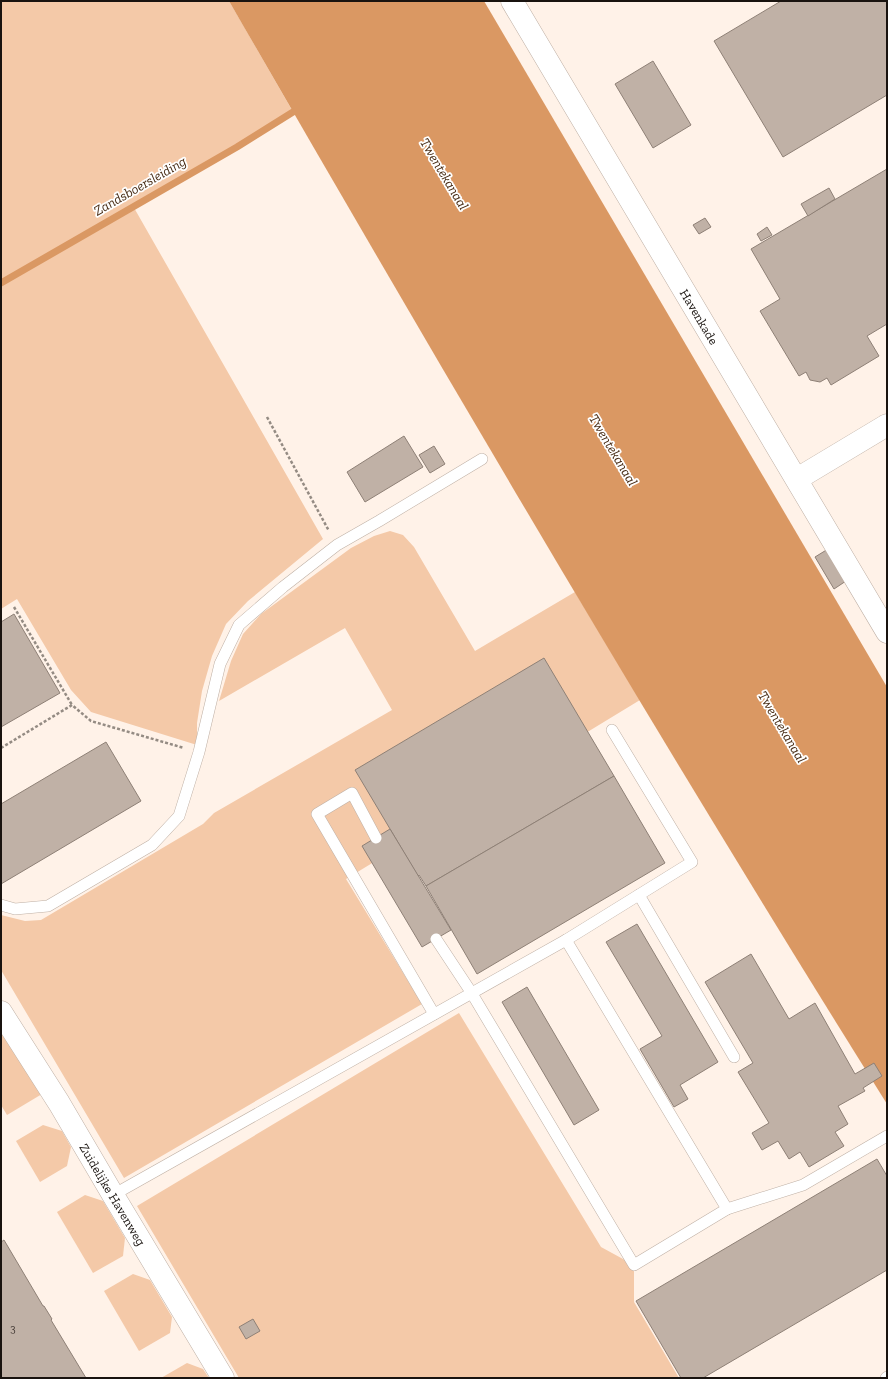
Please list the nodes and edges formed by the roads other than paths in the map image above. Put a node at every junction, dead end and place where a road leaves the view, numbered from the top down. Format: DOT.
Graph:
graph roads {
  1 [pos="512,1"];
  2 [pos="887,425"];
  3 [pos="482,459"];
  4 [pos="797,479"];
  5 [pos="887,632"];
  6 [pos="612,730"];
  7 [pos="376,838"];
  8 [pos="639,895"];
  9 [pos="1,905"];
  10 [pos="436,939"];
  11 [pos="566,940"];
  12 [pos="471,992"];
  13 [pos="1,1012"];
  14 [pos="434,1014"];
  15 [pos="734,1057"];
  16 [pos="887,1136"];
  17 [pos="113,1195"];
  18 [pos="727,1209"];
  19 [pos="223,1378"];
  1 -- 4 [label="street, Havenkade"];
  2 -- 4 [label="street"];
  3 -- 9 [label="lane"];
  4 -- 5 [label="street, Havenkade"];
  6 -- 8 [label="lane"];
  7 -- 14 [label="lane"];
  8 -- 11 [label="lane"];
  8 -- 15 [label="lane"];
  10 -- 12 [label="lane"];
  11 -- 12 [label="lane"];
  11 -- 18 [label="lane"];
  12 -- 14 [label="lane"];
  12 -- 18 [label="lane"];
  13 -- 17 [label="street, Zuidelijke Havenweg"];
  14 -- 17 [label="lane"];
  16 -- 18 [label="lane"];
  17 -- 19 [label="street, Zuidelijke Havenweg"];
}
